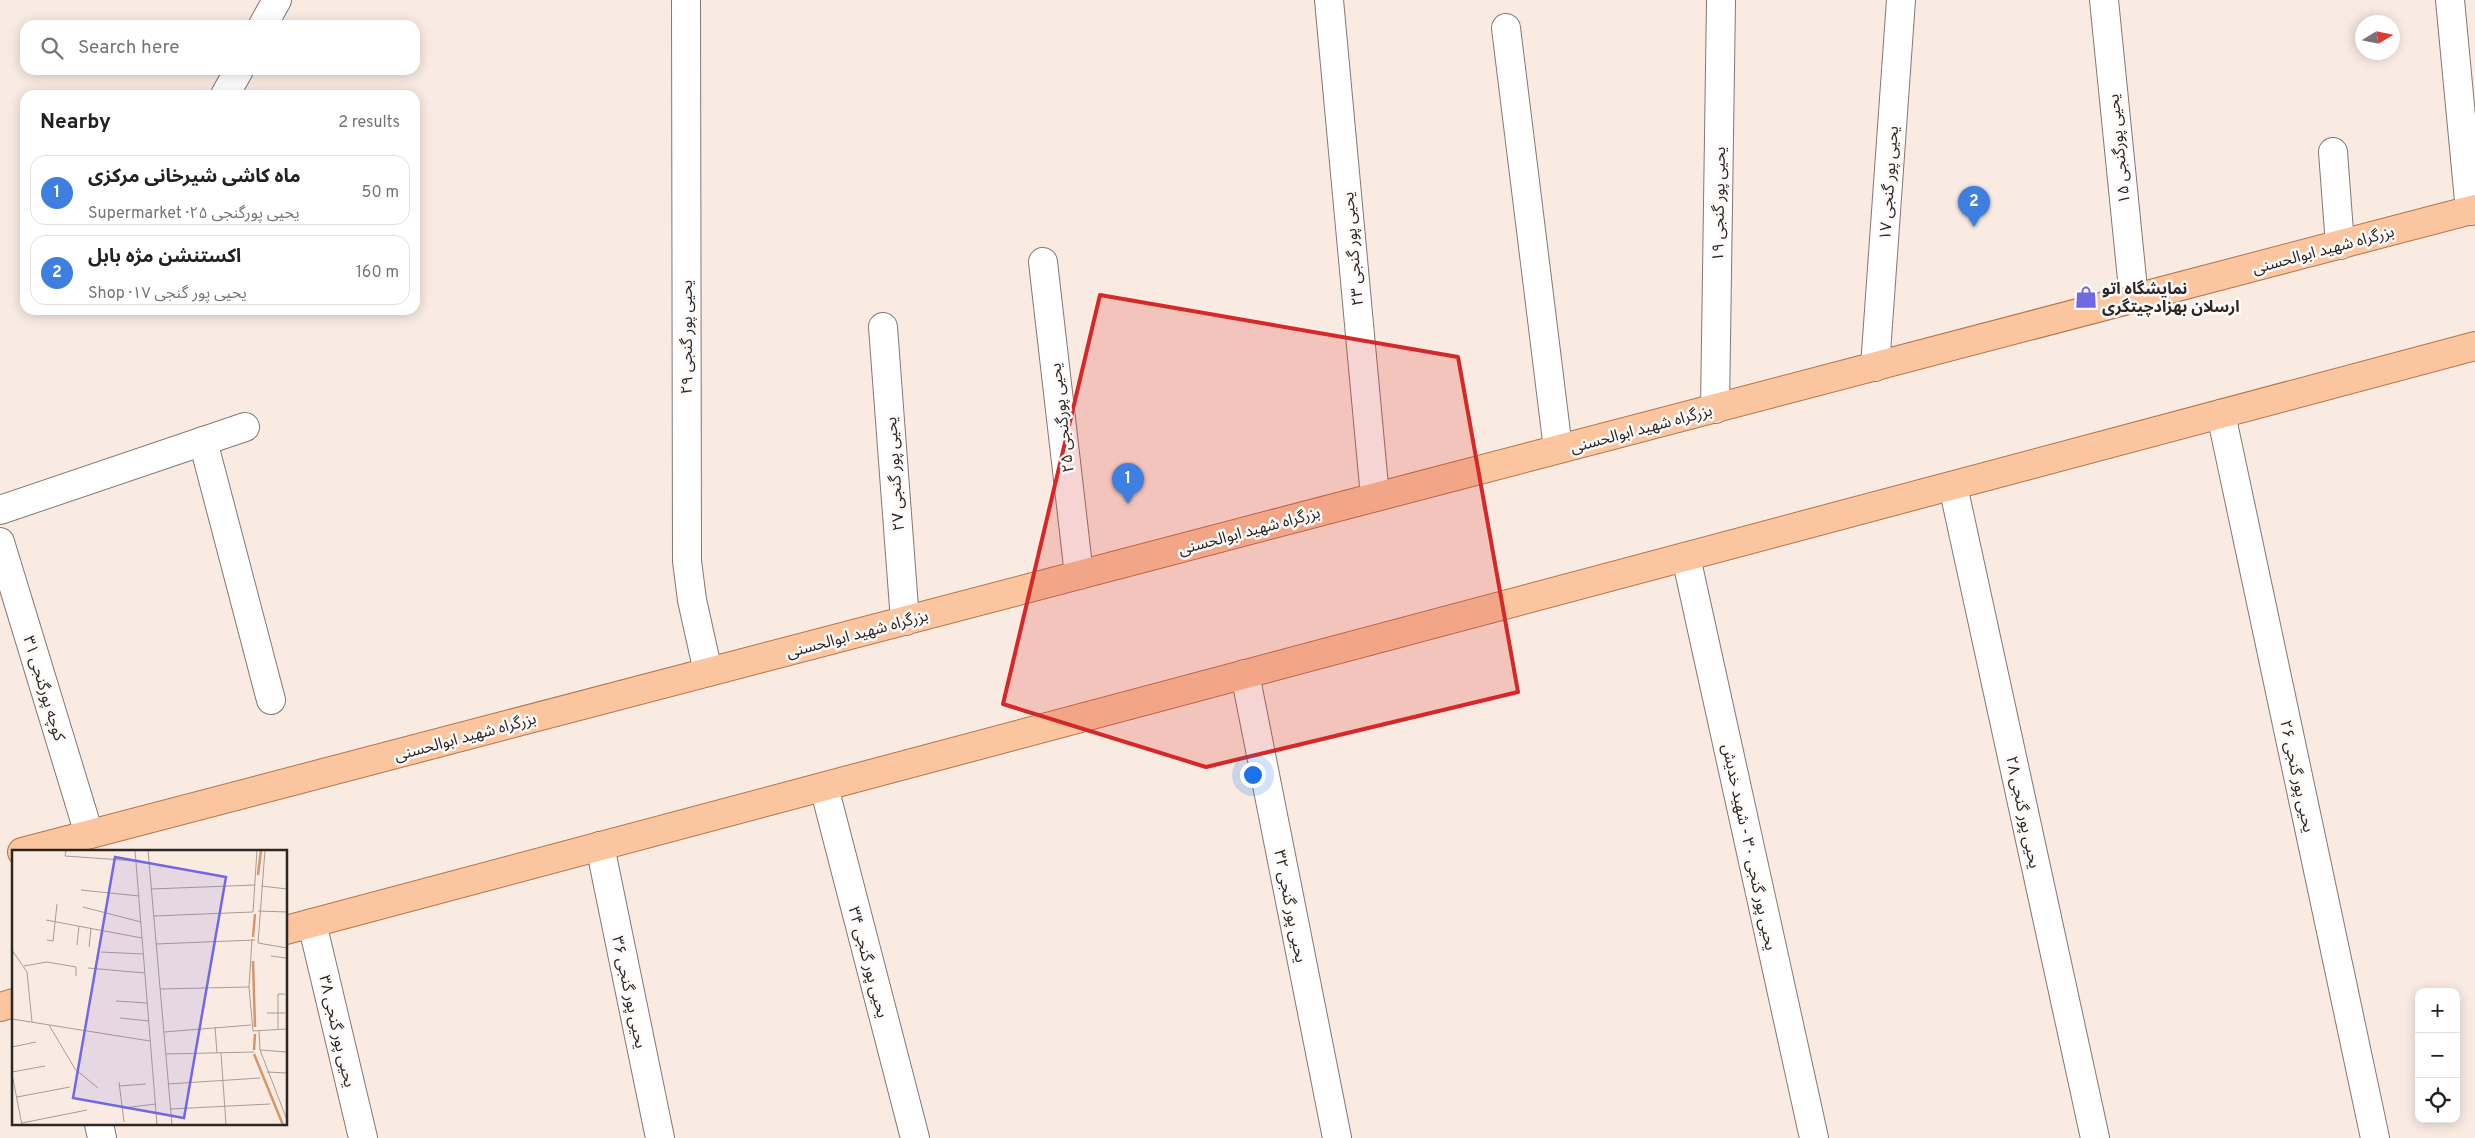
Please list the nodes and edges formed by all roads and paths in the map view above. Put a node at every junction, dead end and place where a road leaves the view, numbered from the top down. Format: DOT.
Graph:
graph roads {
  1 [pos="277,0"];
  2 [pos="686,0"];
  3 [pos="1329,0"];
  4 [pos="1721,0"];
  5 [pos="1901,0"];
  6 [pos="2104,0"];
  7 [pos="2450,0"];
  8 [pos="267,20"];
  9 [pos="1506,28"];
  10 [pos="235,75"];
  11 [pos="228,90"];
  12 [pos="2333,152"];
  13 [pos="2472,210"];
  14 [pos="2340,245"];
  15 [pos="1043,262"];
  16 [pos="2134,299"];
  17 [pos="883,327"];
  18 [pos="2475,346"];
  19 [pos="1875,367"];
  20 [pos="1715,409"];
  21 [pos="2221,414"];
  22 [pos="245,427"];
  23 [pos="203,441"];
  24 [pos="1558,450"];
  25 [pos="1952,486"];
  26 [pos="1375,497"];
  27 [pos="0,510"];
  28 [pos="0,542"];
  29 [pos="1686,557"];
  30 [pos="1079,575"];
  31 [pos="905,621"];
  32 [pos="708,672"];
  33 [pos="1245,674"];
  34 [pos="271,700"];
  35 [pos="824,787"];
  36 [pos="89,834"];
  37 [pos="600,846"];
  38 [pos="29,850"];
  39 [pos="312,923"];
  40 [pos="288,929"];
  41 [pos="363,1138"];
  42 [pos="660,1138"];
  43 [pos="915,1138"];
  44 [pos="1337,1138"];
  45 [pos="1814,1138"];
  46 [pos="2095,1138"];
  47 [pos="2375,1138"];
  1 -- 8 [label="street"];
  2 -- 32 [label="street, یحیی پور گنجی ۲۹"];
  3 -- 26 [label="street, یحیی پور گنجی ۲۳"];
  4 -- 20 [label="street, یحیی پور گنجی ۱۹"];
  5 -- 19 [label="street, یحیی پور گنجی ۱۷"];
  6 -- 16 [label="street, یحیی پورگنجی ۱۵"];
  7 -- 13 [label="street"];
  9 -- 24 [label="street"];
  10 -- 11 [label="street"];
  12 -- 14 [label="street"];
  13 -- 14 [label="main road, بزرگراه شهید ابوالحسنی"];
  14 -- 16 [label="main road, بزرگراه شهید ابوالحسنی"];
  15 -- 30 [label="street, یحیی پورگنجی ۲۵"];
  16 -- 19 [label="main road, بزرگراه شهید ابوالحسنی"];
  17 -- 31 [label="street, یحیی پور گنجی ۲۷"];
  18 -- 21 [label="main road"];
  19 -- 20 [label="main road, بزرگراه شهید ابوالحسنی"];
  20 -- 24 [label="main road, بزرگراه شهید ابوالحسنی"];
  21 -- 25 [label="main road"];
  21 -- 47 [label="street, یحیی پور گنجی ۲۶"];
  22 -- 23 [label="street"];
  23 -- 27 [label="street"];
  23 -- 34 [label="street"];
  24 -- 26 [label="main road, بزرگراه شهید ابوالحسنی"];
  25 -- 29 [label="main road"];
  25 -- 46 [label="street, یحیی پور گنجی ۲۸"];
  26 -- 30 [label="main road, بزرگراه شهید ابوالحسنی"];
  28 -- 36 [label="street, کوچه پورگنجی ۳۱"];
  29 -- 33 [label="main road"];
  29 -- 45 [label="street, یحیی پور گنجی ۳۰ - شهید خدیش"];
  30 -- 31 [label="main road, بزرگراه شهید ابوالحسنی"];
  31 -- 32 [label="main road, بزرگراه شهید ابوالحسنی"];
  32 -- 36 [label="main road, بزرگراه شهید ابوالحسنی"];
  33 -- 35 [label="main road"];
  33 -- 44 [label="street, یحیی پور گنجی ۳۲"];
  35 -- 37 [label="main road"];
  35 -- 43 [label="street, یحیی پور گنجی ۳۴"];
  36 -- 38 [label="main road, بزرگراه شهید ابوالحسنی"];
  37 -- 39 [label="main road"];
  37 -- 42 [label="street, یحیی پور گنجی ۳۶"];
  39 -- 40 [label="main road"];
  39 -- 41 [label="street, یحیی پور گنجی ۳۸"];
}
